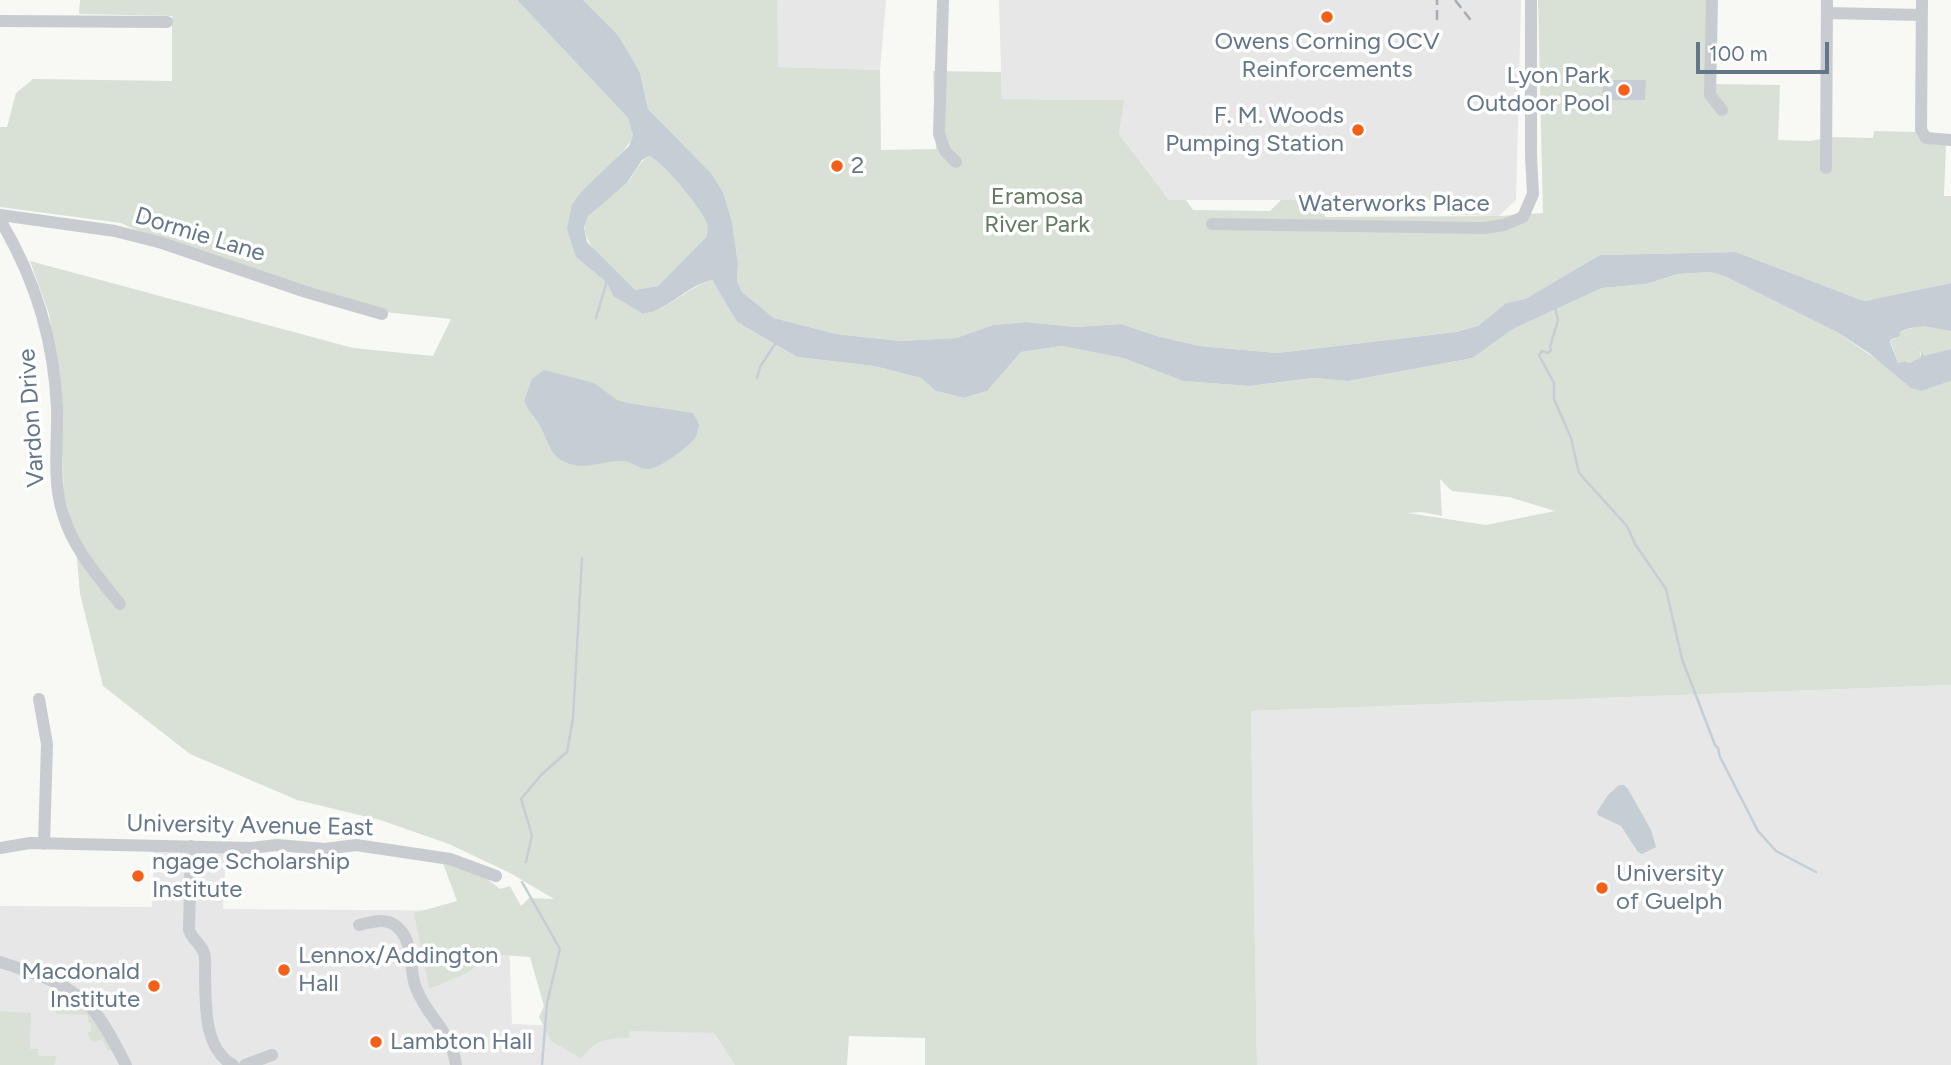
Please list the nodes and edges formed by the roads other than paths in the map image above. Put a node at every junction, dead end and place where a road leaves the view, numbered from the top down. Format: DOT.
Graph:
graph roads {
  1 [pos="943,0"];
  2 [pos="1531,0"];
  3 [pos="1712,0"];
  4 [pos="1922,0"];
  5 [pos="1827,7"];
  6 [pos="1922,15"];
  7 [pos="0,21"];
  8 [pos="167,22"];
  9 [pos="1722,110"];
  10 [pos="1951,140"];
  11 [pos="956,162"];
  12 [pos="1826,168"];
  13 [pos="0,217"];
  14 [pos="1212,224"];
  15 [pos="382,314"];
  16 [pos="120,604"];
  17 [pos="39,699"];
  18 [pos="44,844"];
  19 [pos="191,846"];
  20 [pos="0,848"];
  21 [pos="496,876"];
  22 [pos="359,925"];
  23 [pos="0,962"];
  24 [pos="272,1055"];
  25 [pos="126,1065"];
  26 [pos="233,1065"];
  27 [pos="245,1065"];
  28 [pos="456,1065"];
  1 -- 11 [label="street"];
  2 -- 14 [label="street, Waterworks Place"];
  3 -- 9 [label="street"];
  4 -- 6 [label="street"];
  5 -- 6 [label="street"];
  5 -- 12 [label="street"];
  6 -- 10 [label="street"];
  7 -- 8 [label="street"];
  13 -- 15 [label="street, Dormie Lane"];
  13 -- 16 [label="street, Vardon Drive"];
  17 -- 18 [label="street"];
  18 -- 19 [label="street, University Avenue East"];
  18 -- 20 [label="street, University Avenue East"];
  19 -- 21 [label="street, University Avenue East"];
  19 -- 26 [label="street"];
  22 -- 28 [label="street"];
  23 -- 25 [label="street"];
  24 -- 27 [label="street"];
}
